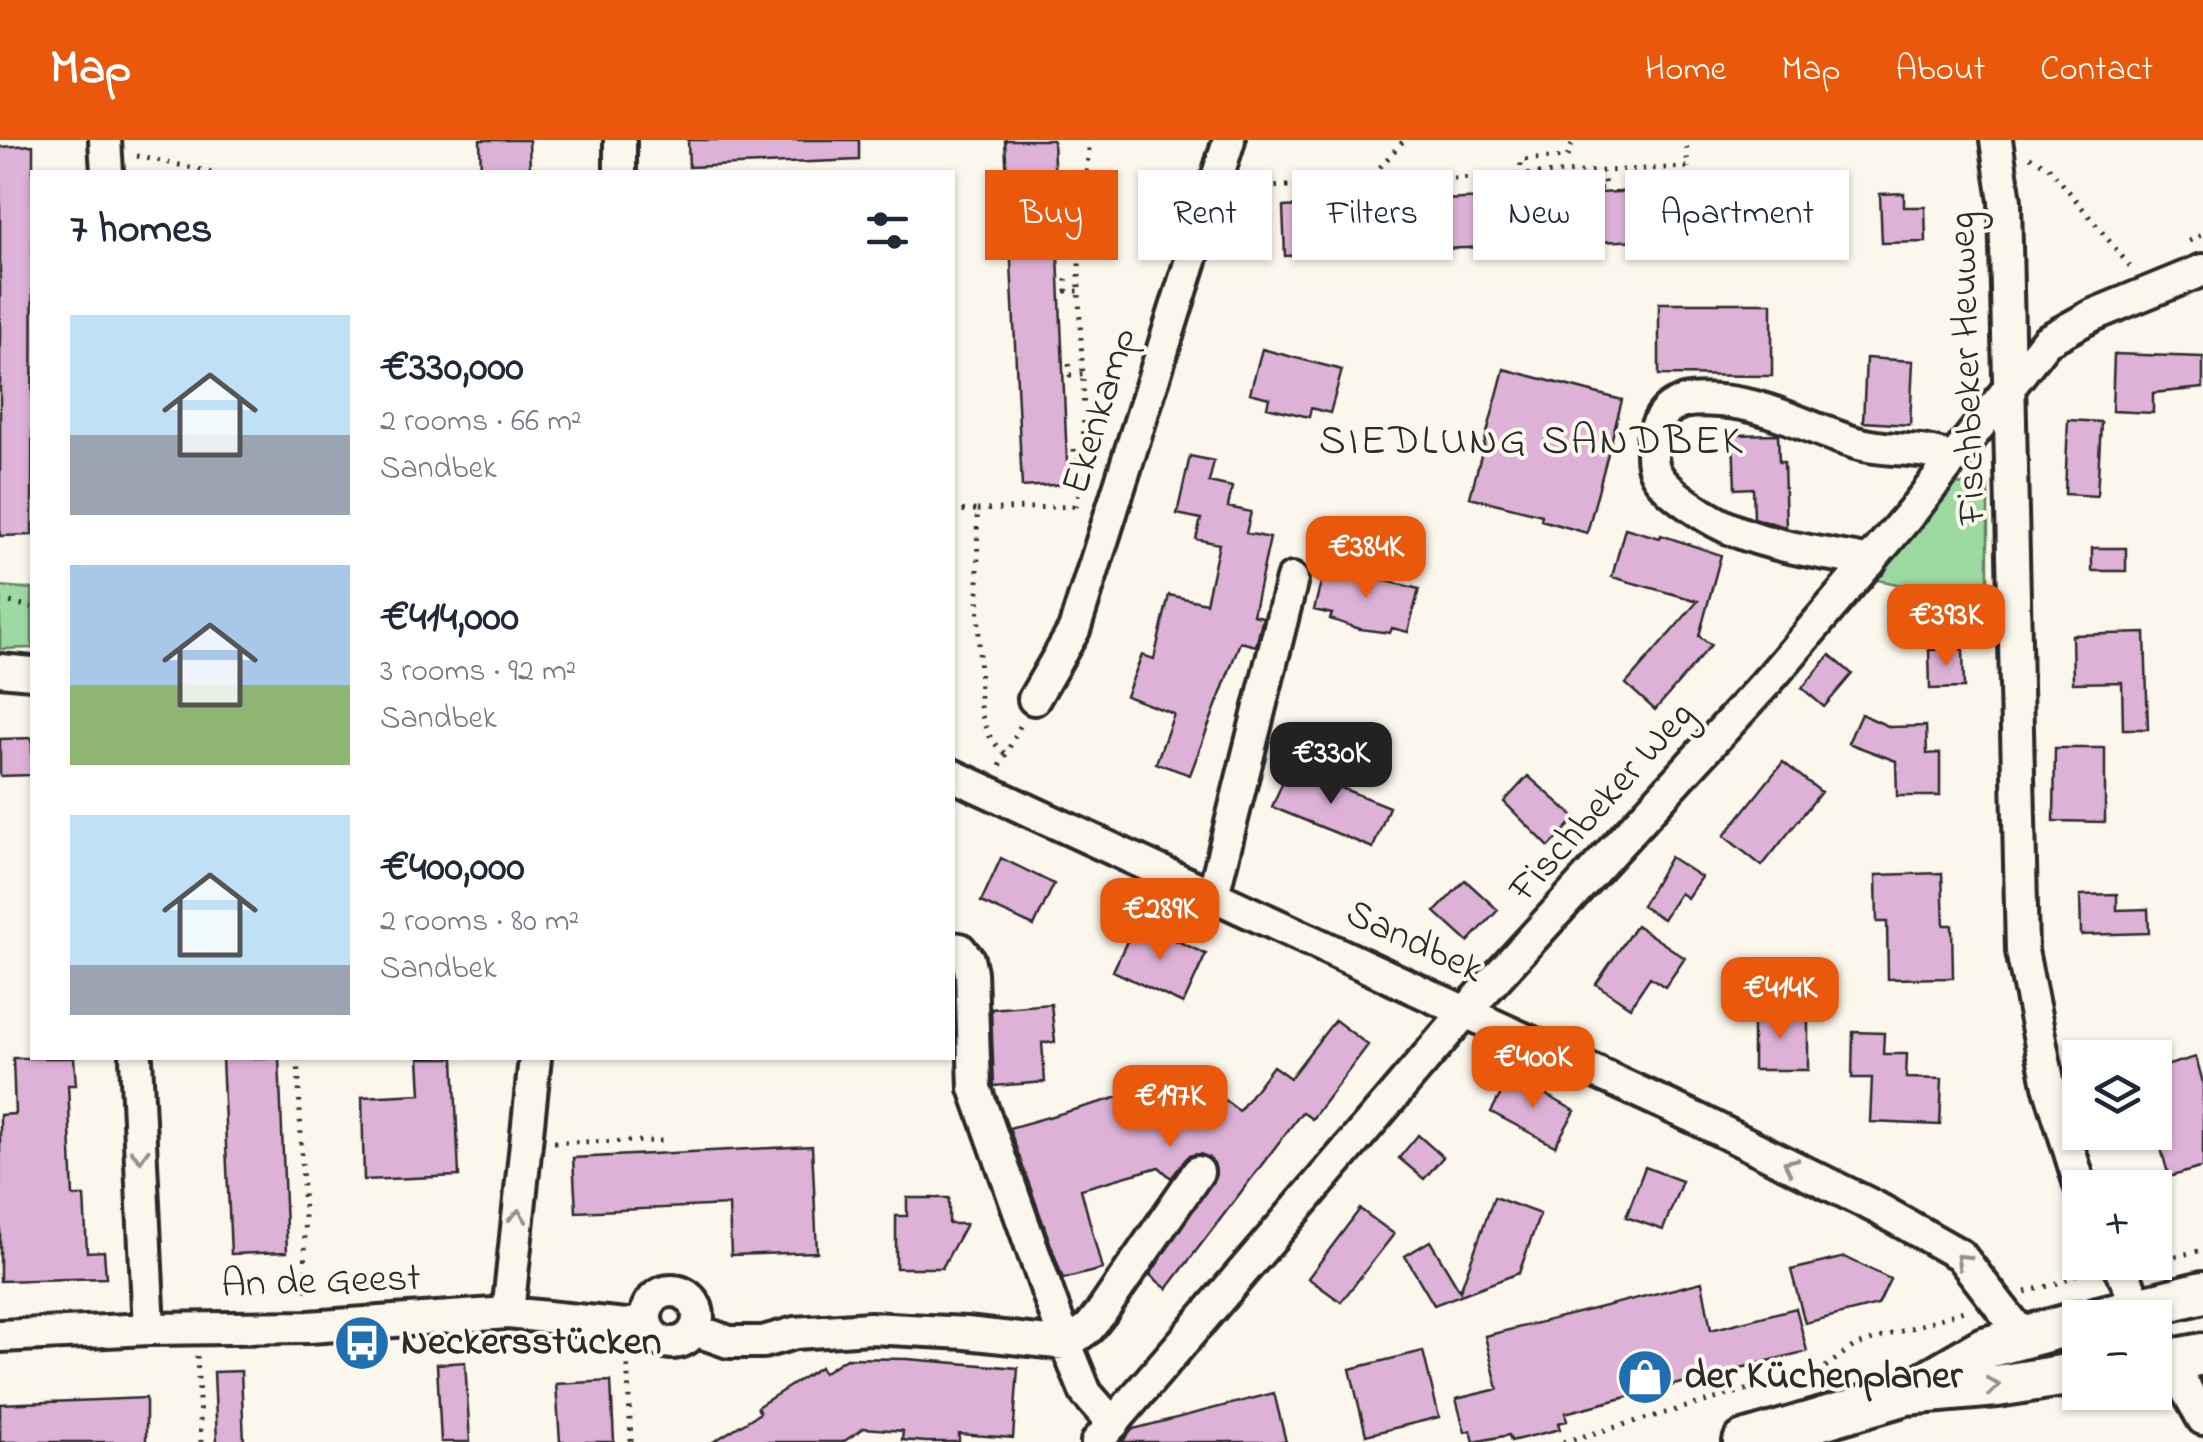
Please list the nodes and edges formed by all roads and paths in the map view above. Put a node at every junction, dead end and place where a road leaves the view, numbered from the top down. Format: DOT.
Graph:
graph roads {
  1 [pos="620,140"];
  2 [pos="1090,140"];
  3 [pos="1228,140"];
  4 [pos="1404,140"];
  5 [pos="1574,140"];
  6 [pos="1686,140"];
  7 [pos="1996,140"];
  8 [pos="106,154"];
  9 [pos="1688,168"];
  10 [pos="200,170"];
  11 [pos="620,170"];
  12 [pos="1086,170"];
  13 [pos="1219,170"];
  14 [pos="1377,170"];
  15 [pos="1521,170"];
  16 [pos="1605,171"];
  17 [pos="1080,260"];
  18 [pos="1190,260"];
  19 [pos="2203,270"];
  20 [pos="2137,274"];
  21 [pos="1066,279"];
  22 [pos="1079,291"];
  23 [pos="1069,364"];
  24 [pos="1084,374"];
  25 [pos="2010,385"];
  26 [pos="1074,450"];
  27 [pos="1953,460"];
  28 [pos="1085,461"];
  29 [pos="1114,503"];
  30 [pos="1076,507"];
  31 [pos="977,510"];
  32 [pos="955,511"];
  33 [pos="1870,562"];
  34 [pos="1292,579"];
  35 [pos="0,600"];
  36 [pos="30,607"];
  37 [pos="0,670"];
  38 [pos="30,673"];
  39 [pos="1034,699"];
  40 [pos="1006,754"];
  41 [pos="955,776"];
  42 [pos="987,791"];
  43 [pos="1213,895"];
  44 [pos="955,948"];
  45 [pos="1466,1011"];
  46 [pos="136,1060"];
  47 [pos="298,1060"];
  48 [pos="536,1060"];
  49 [pos="666,1141"];
  50 [pos="526,1142"];
  51 [pos="2075,1170"];
  52 [pos="1198,1172"];
  53 [pos="2203,1250"];
  54 [pos="2172,1257"];
  55 [pos="2064,1280"];
  56 [pos="2203,1292"];
  57 [pos="1997,1301"];
  58 [pos="508,1313"];
  59 [pos="645,1321"];
  60 [pos="308,1326"];
  61 [pos="2062,1326"];
  62 [pos="2172,1327"];
  63 [pos="196,1328"];
  64 [pos="149,1329"];
  65 [pos="695,1330"];
  66 [pos="0,1336"];
  67 [pos="2023,1336"];
  68 [pos="1066,1344"];
  69 [pos="2172,1361"];
  70 [pos="627,1363"];
  71 [pos="2062,1376"];
  72 [pos="1906,1394"];
  73 [pos="2203,1420"];
  74 [pos="1105,1433"];
  75 [pos="201,1442"];
  76 [pos="632,1442"];
  77 [pos="1564,1442"];
  78 [pos="1744,1442"];
  1 -- 11 [label="street"];
  2 -- 12 [label="path"];
  3 -- 13 [label="street, Ekenkamp"];
  4 -- 14 [label="path"];
  5 -- 15 [label="path"];
  6 -- 9 [label="path"];
  7 -- 20 [label="path"];
  7 -- 25 [label="street, Fischbeker Heuweg"];
  8 -- 10 [label="path"];
  9 -- 16 [label="path"];
  17 -- 22 [label="path"];
  18 -- 29 [label="street, Ekenkamp"];
  19 -- 25 [label="street, Fischbeker Weg"];
  21 -- 22 [label="path"];
  22 -- 24 [label="path"];
  23 -- 24 [label="path"];
  24 -- 28 [label="path"];
  25 -- 27 [label="street, Fischbeker Weg"];
  25 -- 51 [label="street, Fischbeker Heuweg"];
  26 -- 28 [label="path"];
  27 -- 33 [label="street, Fischbeker Weg"];
  27 -- 33 [label="street"];
  28 -- 30 [label="path"];
  29 -- 30 [label="path"];
  29 -- 39 [label="street, Ekenkamp"];
  30 -- 31 [label="path"];
  31 -- 32 [label="path"];
  31 -- 40 [label="path"];
  33 -- 45 [label="street, Fischbeker Weg"];
  34 -- 43 [label="street"];
  35 -- 36 [label="path"];
  37 -- 38 [label="street"];
  39 -- 40 [label="path"];
  40 -- 42 [label="path"];
  41 -- 42 [label="street, Sandbek"];
  42 -- 43 [label="street, Sandbek"];
  43 -- 45 [label="street, Sandbek"];
  44 -- 68 [label="street"];
  57 -- 45 [label="street, Sandbek, one-way"];
  45 -- 74 [label="street, Fischbeker Weg"];
  46 -- 64 [label="street, one-way"];
  47 -- 60 [label="path"];
  48 -- 50 [label="street"];
  49 -- 50 [label="path"];
  58 -- 50 [label="street, one-way"];
  52 -- 68 [label="street"];
  53 -- 54 [label="path"];
  55 -- 57 [label="path"];
  56 -- 62 [label="main road"];
  57 -- 67 [label="street, Sandbek"];
  57 -- 77 [label="path"];
  58 -- 59 [label="street, An de Geest"];
  58 -- 60 [label="street, An de Geest"];
  59 -- 65 [label="street, An de Geest"];
  59 -- 65 [label="street"];
  60 -- 63 [label="street, An de Geest"];
  61 -- 67 [label="main road"];
  63 -- 64 [label="street, An de Geest"];
  63 -- 75 [label="path"];
  64 -- 66 [label="street, An de Geest"];
  65 -- 68 [label="street"];
  67 -- 72 [label="main road"];
  68 -- 74 [label="street"];
  69 -- 73 [label="street"];
  70 -- 76 [label="path"];
  72 -- 71 [label="main road, one-way"];
  72 -- 78 [label="main road"];
}
